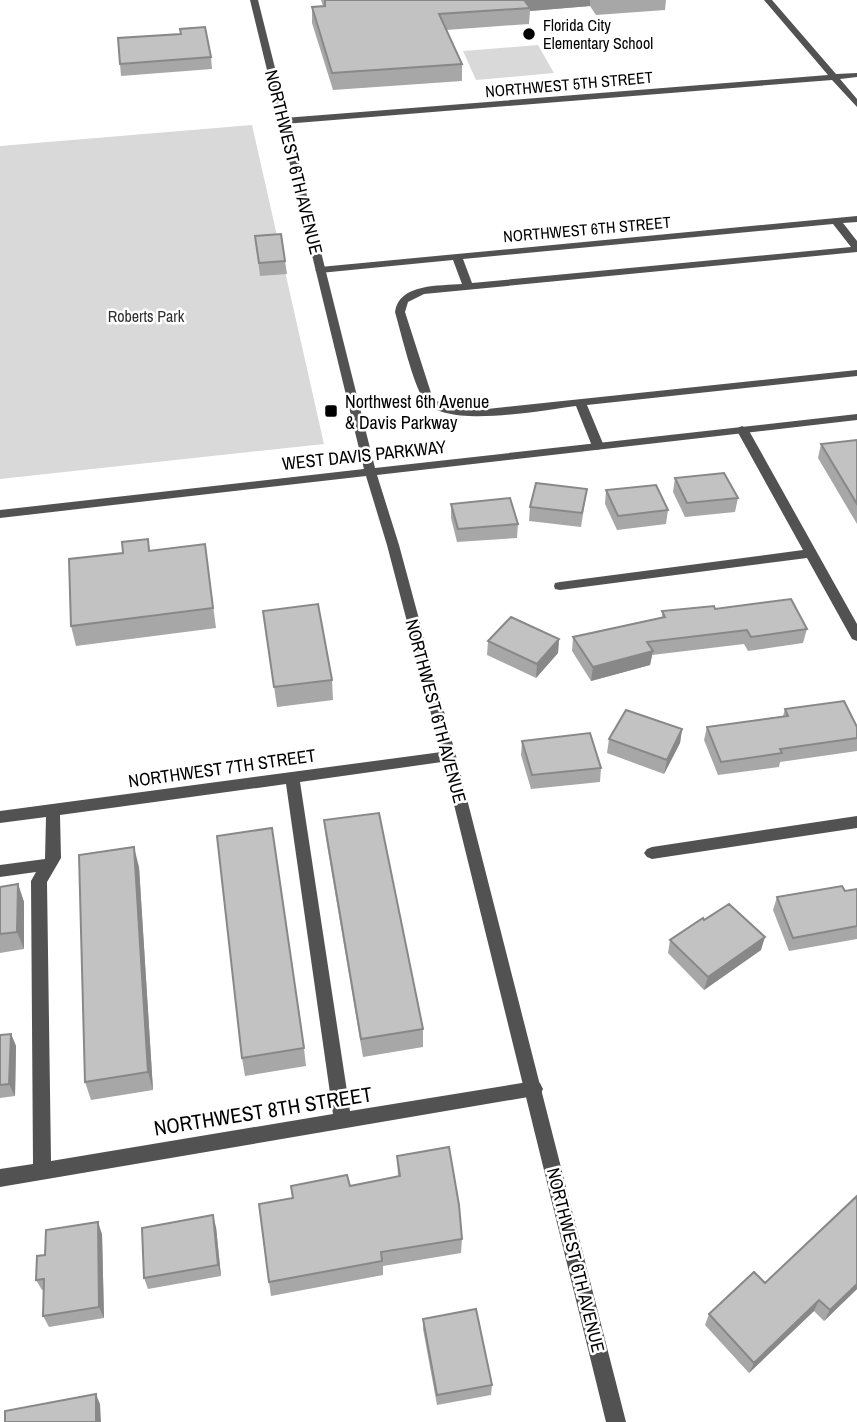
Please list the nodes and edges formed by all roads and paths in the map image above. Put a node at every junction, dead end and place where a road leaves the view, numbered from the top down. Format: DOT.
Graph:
graph roads {
  1 [pos="254,0"];
  2 [pos="768,0"];
  3 [pos="857,75"];
  4 [pos="834,77"];
  5 [pos="857,104"];
  6 [pos="284,121"];
  7 [pos="857,219"];
  8 [pos="836,221"];
  9 [pos="857,249"];
  10 [pos="457,257"];
  11 [pos="320,270"];
  12 [pos="468,286"];
  13 [pos="857,373"];
  14 [pos="580,402"];
  15 [pos="857,417"];
  16 [pos="742,429"];
  17 [pos="598,446"];
  18 [pos="371,472"];
  19 [pos="0,514"];
  20 [pos="812,553"];
  21 [pos="560,586"];
  22 [pos="857,636"];
  23 [pos="449,756"];
  24 [pos="292,778"];
  25 [pos="52,810"];
  26 [pos="0,817"];
  27 [pos="857,822"];
  28 [pos="652,853"];
  29 [pos="50,864"];
  30 [pos="0,871"];
  31 [pos="534,1089"];
  32 [pos="343,1121"];
  33 [pos="42,1171"];
  34 [pos="0,1178"];
  35 [pos="616,1422"];
  1 -- 6 [label="street, NORTHWEST 6TH AVENUE"];
  2 -- 4 [label="street"];
  3 -- 4 [label="street, NORTHWEST 5TH STREET"];
  4 -- 5 [label="street"];
  4 -- 6 [label="street, NORTHWEST 5TH STREET"];
  6 -- 11 [label="street, NORTHWEST 6TH AVENUE"];
  7 -- 8 [label="street, NORTHWEST 6TH STREET"];
  8 -- 9 [label="street"];
  8 -- 10 [label="street, NORTHWEST 6TH STREET"];
  9 -- 12 [label="street"];
  10 -- 11 [label="street, NORTHWEST 6TH STREET"];
  10 -- 12 [label="street"];
  11 -- 18 [label="street, NORTHWEST 6TH AVENUE"];
  12 -- 14 [label="street"];
  13 -- 14 [label="street"];
  14 -- 17 [label="street"];
  15 -- 16 [label="street, WEST DAVIS PARKWAY"];
  16 -- 17 [label="street, WEST DAVIS PARKWAY"];
  16 -- 20 [label="street"];
  17 -- 18 [label="street, WEST DAVIS PARKWAY"];
  18 -- 19 [label="street, WEST DAVIS PARKWAY"];
  18 -- 23 [label="street, NORTHWEST 6TH AVENUE"];
  20 -- 21 [label="street"];
  20 -- 22 [label="street"];
  23 -- 24 [label="street, NORTHWEST 7TH STREET"];
  23 -- 31 [label="street, NORTHWEST 6TH AVENUE"];
  24 -- 25 [label="street, NORTHWEST 7TH STREET"];
  24 -- 32 [label="street"];
  25 -- 26 [label="street, NORTHWEST 7TH STREET"];
  25 -- 29 [label="street"];
  27 -- 28 [label="street"];
  29 -- 30 [label="street"];
  29 -- 33 [label="street"];
  31 -- 32 [label="street, NORTHWEST 8TH STREET"];
  31 -- 35 [label="street, NORTHWEST 6TH AVENUE"];
  32 -- 33 [label="street, NORTHWEST 8TH STREET"];
  33 -- 34 [label="street, NORTHWEST 8TH STREET"];
}
